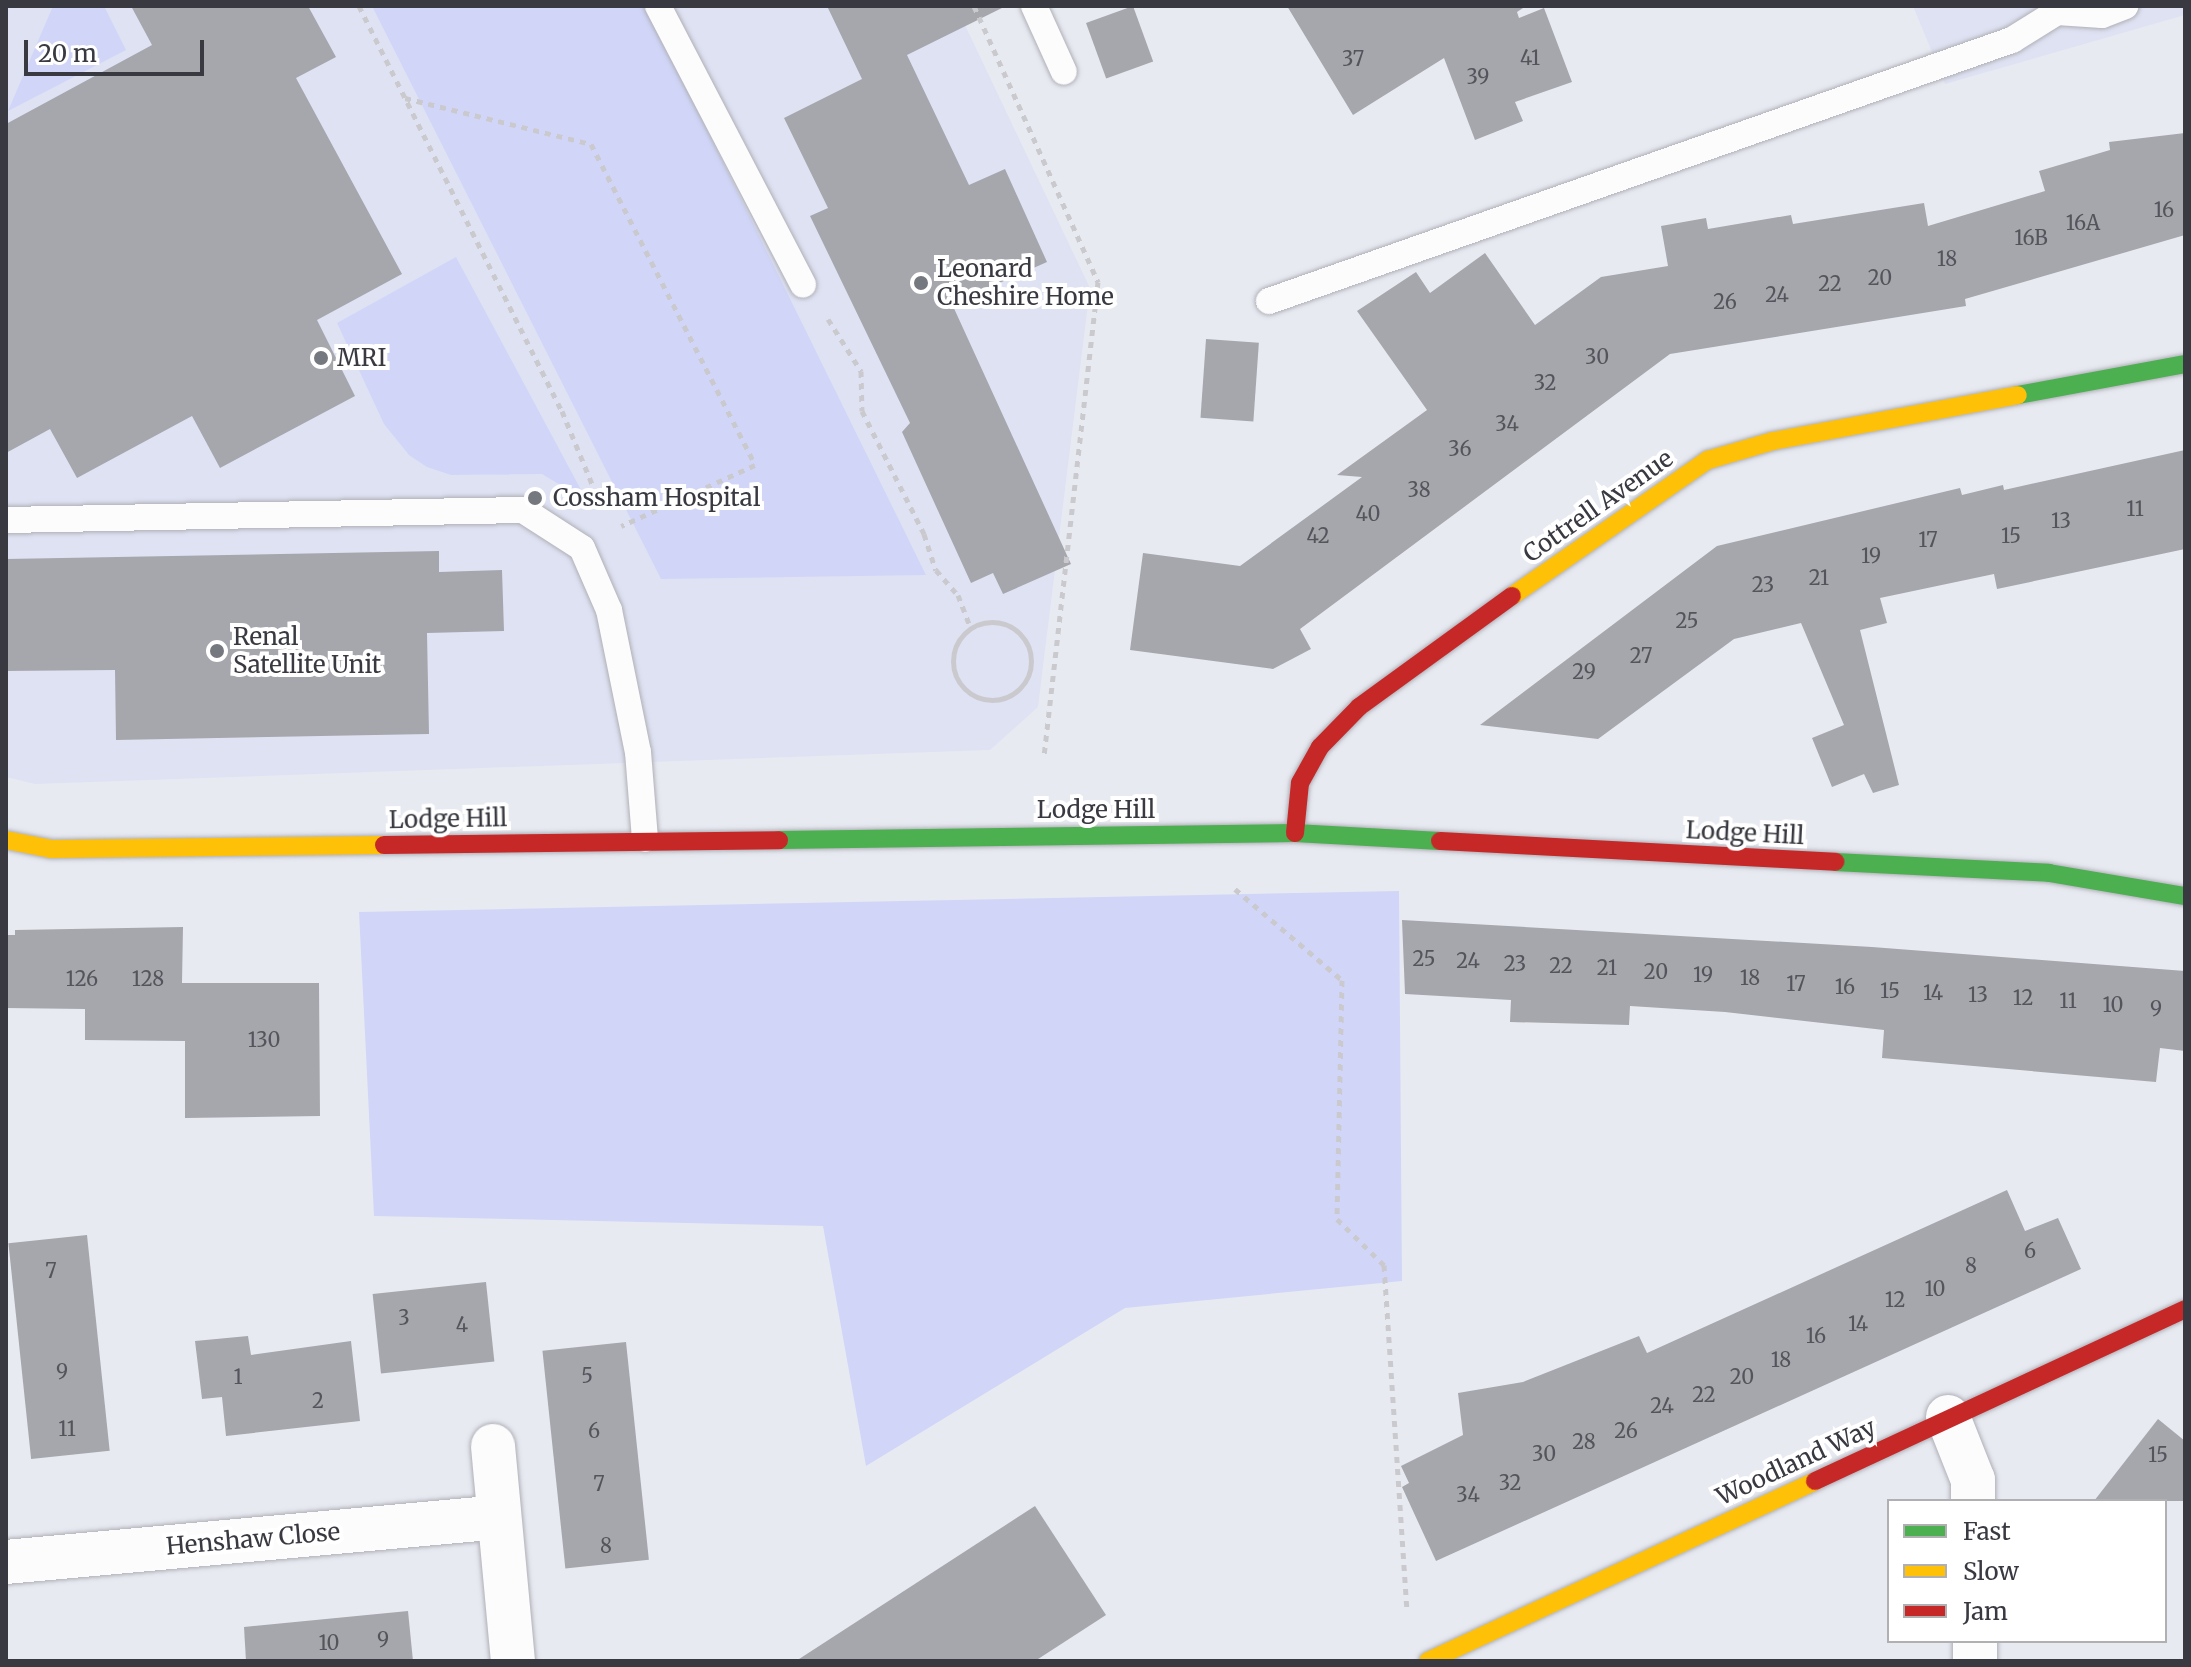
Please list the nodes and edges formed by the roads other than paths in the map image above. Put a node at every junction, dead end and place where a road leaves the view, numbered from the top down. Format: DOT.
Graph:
graph roads {
  1 [pos="658,6"];
  2 [pos="1034,6"];
  3 [pos="2125,6"];
  4 [pos="2056,9"];
  5 [pos="1064,72"];
  6 [pos="803,285"];
  7 [pos="1269,301"];
  8 [pos="2185,364"];
  9 [pos="6,520"];
  10 [pos="1295,833"];
  11 [pos="645,839"];
  12 [pos="6,840"];
  13 [pos="2185,896"];
  14 [pos="2185,1309"];
  15 [pos="1948,1417"];
  16 [pos="493,1446"];
  17 [pos="1973,1499"];
  18 [pos="499,1517"];
  19 [pos="6,1562"];
  20 [pos="513,1661"];
  21 [pos="1428,1661"];
  1 -- 6 [label="lane"];
  2 -- 5 [label="lane"];
  3 -- 4 [label="lane"];
  4 -- 7 [label="lane"];
  8 -- 10 [label="main road, Cottrell Avenue"];
  9 -- 11 [label="lane"];
  10 -- 11 [label="main road, Lodge Hill"];
  10 -- 13 [label="main road, Lodge Hill"];
  11 -- 12 [label="main road, Lodge Hill"];
  14 -- 15 [label="main road, Woodland Way"];
  15 -- 17 [label="street"];
  15 -- 21 [label="main road, Woodland Way"];
  16 -- 18 [label="street"];
  18 -- 19 [label="street, Henshaw Close"];
  18 -- 20 [label="street"];
}
